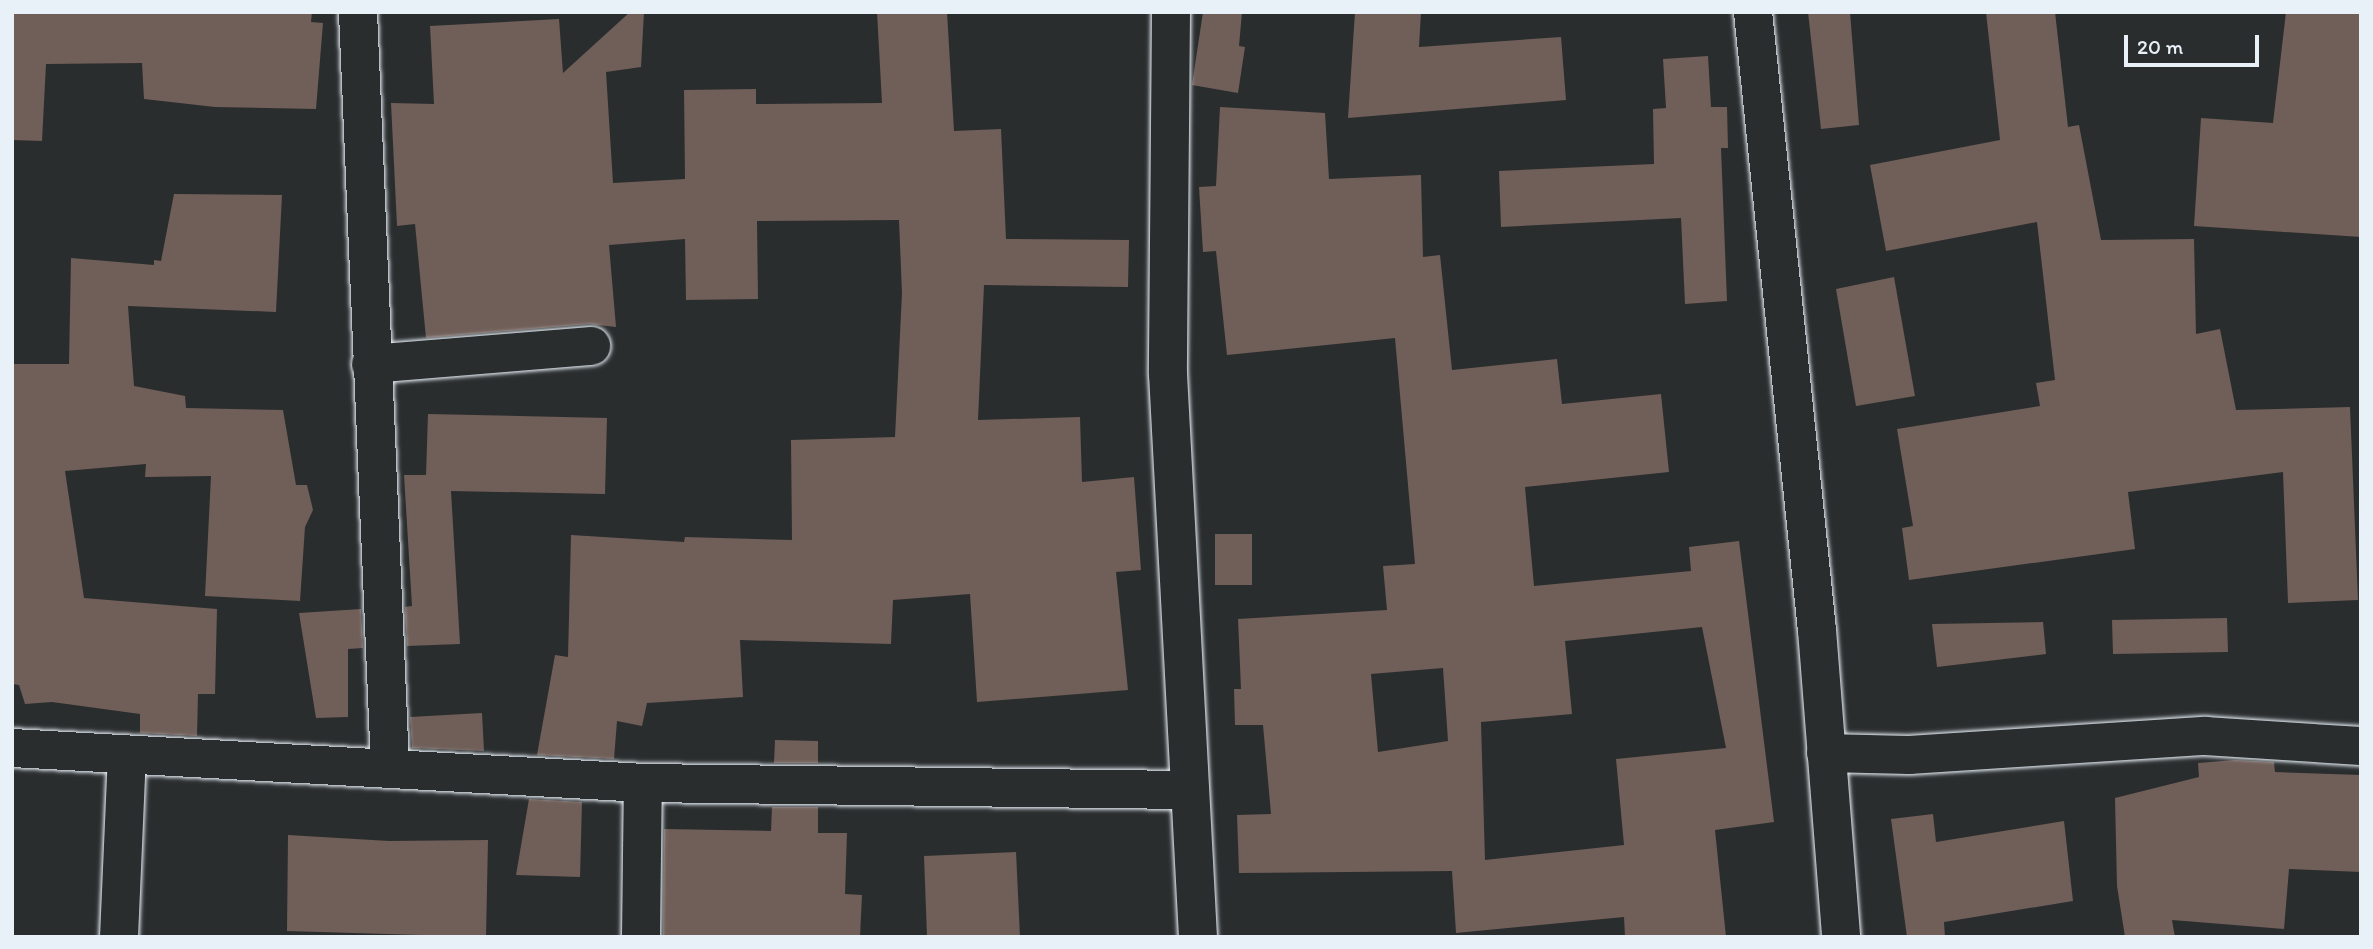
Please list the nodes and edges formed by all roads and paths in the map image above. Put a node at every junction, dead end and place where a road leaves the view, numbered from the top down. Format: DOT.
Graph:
graph roads {
  1 [pos="358,12"];
  2 [pos="1171,12"];
  3 [pos="1753,12"];
  4 [pos="591,346"];
  5 [pos="371,364"];
  6 [pos="2361,746"];
  7 [pos="12,748"];
  8 [pos="1826,753"];
  9 [pos="127,757"];
  10 [pos="390,767"];
  11 [pos="643,783"];
  12 [pos="1188,790"];
  13 [pos="119,937"];
  14 [pos="641,937"];
  15 [pos="1198,937"];
  16 [pos="1841,937"];
  1 -- 5 [label="street"];
  2 -- 12 [label="street"];
  3 -- 8 [label="street"];
  4 -- 5 [label="street"];
  5 -- 10 [label="street"];
  6 -- 8 [label="street"];
  7 -- 9 [label="street"];
  8 -- 16 [label="street"];
  9 -- 10 [label="street"];
  9 -- 13 [label="street"];
  10 -- 11 [label="street"];
  11 -- 12 [label="street"];
  11 -- 14 [label="street"];
  12 -- 15 [label="street"];
}
